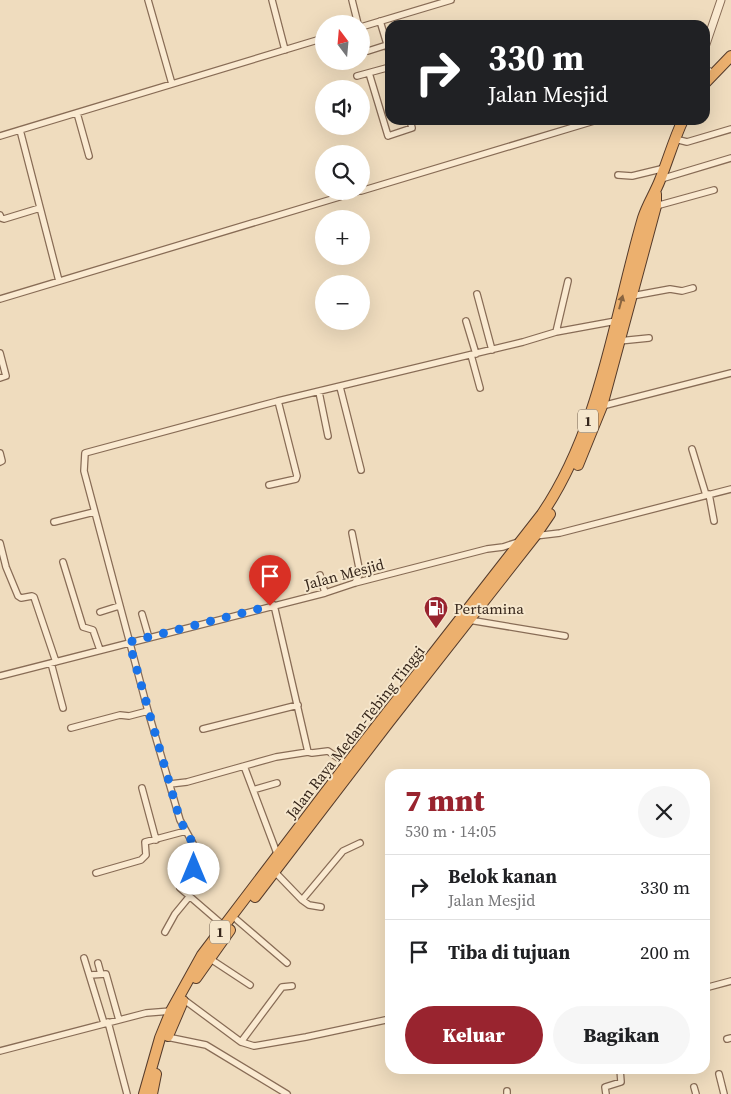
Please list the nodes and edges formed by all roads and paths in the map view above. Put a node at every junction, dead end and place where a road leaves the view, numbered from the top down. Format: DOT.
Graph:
graph roads {
  1 [pos="148,0"];
  2 [pos="272,0"];
  3 [pos="352,0"];
  4 [pos="451,0"];
  5 [pos="721,0"];
  6 [pos="356,15"];
  7 [pos="380,21"];
  8 [pos="370,24"];
  9 [pos="710,32"];
  10 [pos="385,34"];
  11 [pos="315,41"];
  12 [pos="385,46"];
  13 [pos="285,50"];
  14 [pos="370,50"];
  15 [pos="731,56"];
  16 [pos="385,68"];
  17 [pos="710,70"];
  18 [pos="369,73"];
  19 [pos="358,76"];
  20 [pos="172,84"];
  21 [pos="77,113"];
  22 [pos="411,125"];
  23 [pos="580,125"];
  24 [pos="681,125"];
  25 [pos="731,129"];
  26 [pos="20,130"];
  27 [pos="0,136"];
  28 [pos="675,139"];
  29 [pos="90,156"];
  30 [pos="731,158"];
  31 [pos="665,168"];
  32 [pos="618,175"];
  33 [pos="661,179"];
  34 [pos="370,188"];
  35 [pos="656,190"];
  36 [pos="714,190"];
  37 [pos="330,200"];
  38 [pos="656,206"];
  39 [pos="40,208"];
  40 [pos="0,215"];
  41 [pos="59,281"];
  42 [pos="568,281"];
  43 [pos="692,288"];
  44 [pos="477,294"];
  45 [pos="632,296"];
  46 [pos="0,299"];
  47 [pos="466,321"];
  48 [pos="616,321"];
  49 [pos="556,332"];
  50 [pos="649,338"];
  51 [pos="619,341"];
  52 [pos="492,350"];
  53 [pos="0,353"];
  54 [pos="473,354"];
  55 [pos="731,373"];
  56 [pos="0,378"];
  57 [pos="340,387"];
  58 [pos="480,388"];
  59 [pos="318,392"];
  60 [pos="278,401"];
  61 [pos="602,406"];
  62 [pos="328,436"];
  63 [pos="692,449"];
  64 [pos="0,453"];
  65 [pos="0,462"];
  66 [pos="361,470"];
  67 [pos="269,486"];
  68 [pos="731,488"];
  69 [pos="707,495"];
  70 [pos="94,512"];
  71 [pos="714,521"];
  72 [pos="54,522"];
  73 [pos="352,533"];
  74 [pos="535,536"];
  75 [pos="520,541"];
  76 [pos="0,543"];
  77 [pos="64,562"];
  78 [pos="320,575"];
  79 [pos="355,583"];
  80 [pos="325,592"];
  81 [pos="274,605"];
  82 [pos="119,606"];
  83 [pos="100,612"];
  84 [pos="142,614"];
  85 [pos="469,620"];
  86 [pos="565,636"];
  87 [pos="148,638"];
  88 [pos="129,642"];
  89 [pos="100,650"];
  90 [pos="54,662"];
  91 [pos="0,676"];
  92 [pos="298,705"];
  93 [pos="63,708"];
  94 [pos="148,711"];
  95 [pos="71,728"];
  96 [pos="203,729"];
  97 [pos="308,752"];
  98 [pos="347,764"];
  99 [pos="244,766"];
  100 [pos="277,783"];
  101 [pos="170,784"];
  102 [pos="142,788"];
  103 [pos="253,790"];
  104 [pos="333,790"];
  105 [pos="186,831"];
  106 [pos="156,840"];
  107 [pos="360,843"];
  108 [pos="278,856"];
  109 [pos="275,872"];
  110 [pos="96,873"];
  111 [pos="189,897"];
  112 [pos="302,900"];
  113 [pos="321,908"];
  114 [pos="237,920"];
  115 [pos="224,926"];
  116 [pos="166,932"];
  117 [pos="84,958"];
  118 [pos="209,958"];
  119 [pos="98,963"];
  120 [pos="287,963"];
  121 [pos="101,974"];
  122 [pos="90,975"];
  123 [pos="731,981"];
  124 [pos="250,985"];
  125 [pos="292,986"];
  126 [pos="710,987"];
  127 [pos="181,998"];
  128 [pos="171,1012"];
  129 [pos="119,1020"];
  130 [pos="385,1020"];
  131 [pos="106,1023"];
  132 [pos="167,1037"];
  133 [pos="241,1042"];
  134 [pos="0,1051"];
  135 [pos="620,1074"];
  136 [pos="719,1074"];
  137 [pos="694,1086"];
  138 [pos="127,1094"];
  139 [pos="143,1094"];
  140 [pos="152,1094"];
  141 [pos="287,1094"];
  142 [pos="606,1094"];
  143 [pos="696,1094"];
  144 [pos="724,1094"];
  1 -- 20 [label="street"];
  2 -- 13 [label="street"];
  3 -- 6 [label="street"];
  4 -- 7 [label="street"];
  5 -- 9 [label="street"];
  7 -- 8 [label="street"];
  7 -- 10 [label="street"];
  11 -- 13 [label="street"];
  12 -- 14 [label="street"];
  13 -- 20 [label="street"];
  15 -- 17 [label="highway"];
  16 -- 18 [label="street"];
  18 -- 19 [label="street"];
  18 -- 22 [label="street"];
  20 -- 21 [label="street"];
  21 -- 26 [label="street"];
  21 -- 29 [label="street"];
  23 -- 34 [label="street"];
  24 -- 28 [label="highway, Jalan Raya Medan-Tebing Tinggi / 1"];
  25 -- 28 [label="street"];
  26 -- 27 [label="street"];
  26 -- 39 [label="street"];
  28 -- 31 [label="highway, Jalan Raya Medan-Tebing Tinggi / 1"];
  30 -- 33 [label="street"];
  31 -- 32 [label="street"];
  31 -- 33 [label="highway, Jalan Raya Medan-Tebing Tinggi / 1"];
  33 -- 35 [label="highway, Jalan Raya Medan-Tebing Tinggi / 1"];
  35 -- 38 [label="highway, Jalan Raya Medan-Tebing Tinggi / 1"];
  48 -- 35 [label="highway, Jalan Raya Medan-Tebing Tinggi / 1, one-way"];
  36 -- 38 [label="street"];
  37 -- 41 [label="street"];
  38 -- 45 [label="highway, Jalan Raya Medan-Tebing Tinggi / 1"];
  39 -- 40 [label="street"];
  39 -- 41 [label="street"];
  41 -- 46 [label="street"];
  42 -- 49 [label="street"];
  43 -- 45 [label="street"];
  44 -- 52 [label="street"];
  45 -- 51 [label="highway, Jalan Raya Medan-Tebing Tinggi / 1"];
  47 -- 54 [label="street"];
  48 -- 49 [label="street"];
  48 -- 75 [label="highway, Jalan Raya Medan-Tebing Tinggi / 1"];
  49 -- 52 [label="street"];
  50 -- 51 [label="street"];
  51 -- 61 [label="highway, Jalan Raya Medan-Tebing Tinggi / 1"];
  52 -- 54 [label="street"];
  53 -- 56 [label="street"];
  54 -- 57 [label="street"];
  54 -- 58 [label="street"];
  55 -- 61 [label="street"];
  57 -- 59 [label="street"];
  57 -- 66 [label="street"];
  59 -- 60 [label="street"];
  59 -- 62 [label="street"];
  60 -- 67 [label="street"];
  60 -- 70 [label="street"];
  61 -- 74 [label="highway, Jalan Raya Medan-Tebing Tinggi / 1"];
  63 -- 69 [label="street"];
  64 -- 65 [label="street"];
  68 -- 69 [label="street"];
  69 -- 71 [label="street"];
  69 -- 74 [label="street"];
  70 -- 72 [label="street"];
  70 -- 82 [label="street"];
  73 -- 79 [label="street"];
  74 -- 85 [label="highway, Jalan Raya Medan-Tebing Tinggi / 1"];
  75 -- 79 [label="street, Jalan Mesjid"];
  75 -- 98 [label="highway, Jalan Raya Medan-Tebing Tinggi / 1"];
  76 -- 90 [label="street"];
  77 -- 89 [label="street"];
  78 -- 80 [label="street"];
  79 -- 80 [label="street, Jalan Mesjid"];
  80 -- 81 [label="street, Jalan Mesjid"];
  81 -- 87 [label="street, Jalan Mesjid"];
  81 -- 92 [label="street"];
  82 -- 83 [label="street"];
  82 -- 88 [label="street"];
  84 -- 87 [label="street"];
  85 -- 86 [label="street"];
  85 -- 104 [label="highway, Jalan Raya Medan-Tebing Tinggi / 1"];
  87 -- 88 [label="street, Jalan Mesjid"];
  88 -- 89 [label="street, Jalan Mesjid"];
  88 -- 94 [label="street"];
  89 -- 90 [label="street, Jalan Mesjid"];
  90 -- 91 [label="street, Jalan Mesjid"];
  90 -- 93 [label="street"];
  92 -- 96 [label="street"];
  92 -- 97 [label="street"];
  94 -- 95 [label="street"];
  94 -- 101 [label="street"];
  97 -- 98 [label="street"];
  97 -- 99 [label="street"];
  98 -- 104 [label="highway, Jalan Raya Medan-Tebing Tinggi / 1"];
  99 -- 101 [label="street"];
  99 -- 103 [label="street"];
  100 -- 103 [label="street"];
  101 -- 105 [label="street"];
  102 -- 106 [label="street"];
  103 -- 108 [label="street"];
  104 -- 108 [label="highway, Jalan Raya Medan-Tebing Tinggi / 1"];
  104 -- 109 [label="highway, Jalan Raya Medan-Tebing Tinggi / 1"];
  105 -- 106 [label="street"];
  105 -- 111 [label="street"];
  106 -- 110 [label="street"];
  107 -- 112 [label="street"];
  108 -- 115 [label="highway, Jalan Raya Medan-Tebing Tinggi / 1"];
  109 -- 112 [label="street"];
  109 -- 114 [label="highway, Jalan Raya Medan-Tebing Tinggi / 1"];
  111 -- 115 [label="street"];
  111 -- 116 [label="street"];
  112 -- 113 [label="street"];
  114 -- 118 [label="highway, Jalan Raya Medan-Tebing Tinggi / 1"];
  114 -- 120 [label="street"];
  115 -- 127 [label="highway, Jalan Raya Medan-Tebing Tinggi / 1"];
  117 -- 122 [label="street"];
  118 -- 124 [label="street"];
  118 -- 127 [label="highway, Jalan Raya Medan-Tebing Tinggi / 1"];
  119 -- 121 [label="street"];
  121 -- 122 [label="street"];
  121 -- 129 [label="street"];
  122 -- 131 [label="street"];
  123 -- 126 [label="street"];
  125 -- 133 [label="street"];
  127 -- 128 [label="highway, Jalan Raya Medan-Tebing Tinggi / 1"];
  127 -- 132 [label="highway, Jalan Raya Medan-Tebing Tinggi / 1"];
  127 -- 133 [label="street"];
  128 -- 129 [label="street"];
  128 -- 139 [label="highway, Jalan Raya Medan-Tebing Tinggi / 1"];
  129 -- 131 [label="street"];
  130 -- 133 [label="street"];
  131 -- 134 [label="street"];
  131 -- 138 [label="street"];
  132 -- 140 [label="highway, Jalan Raya Medan-Tebing Tinggi / 1"];
  132 -- 141 [label="street"];
  135 -- 142 [label="street"];
  136 -- 144 [label="street"];
  137 -- 143 [label="street"];
}
